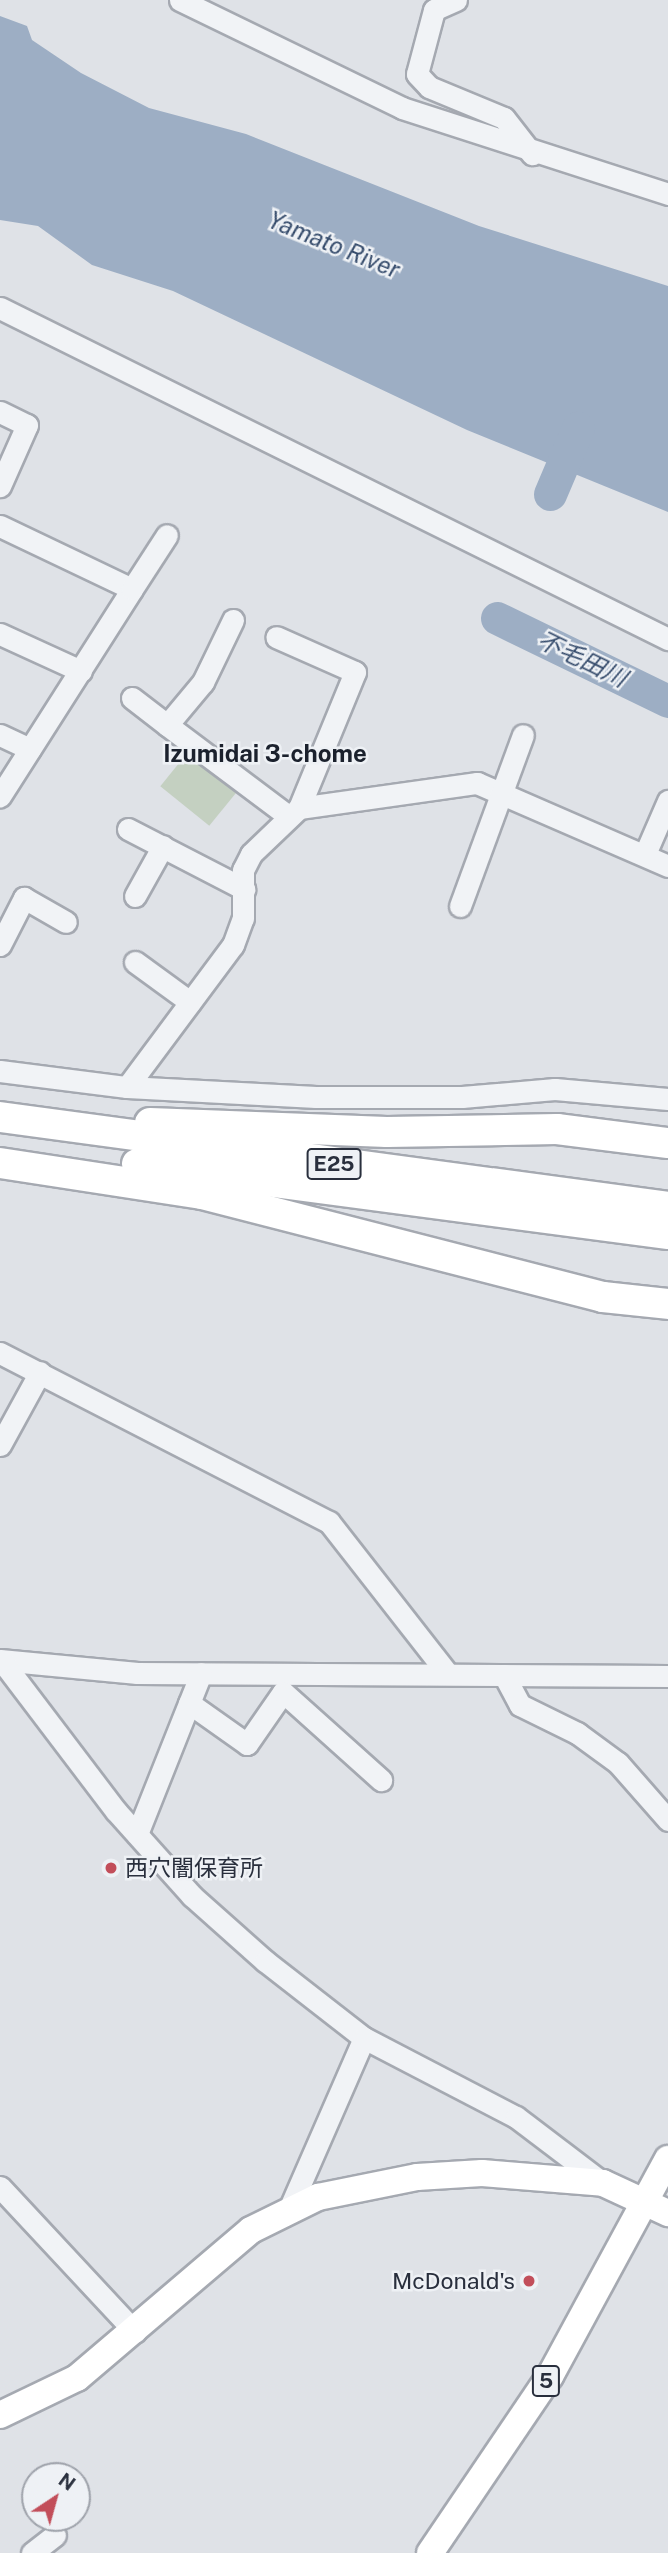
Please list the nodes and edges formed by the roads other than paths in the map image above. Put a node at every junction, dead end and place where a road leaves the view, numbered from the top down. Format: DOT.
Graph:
graph roads {
  1 [pos="180,0"];
  2 [pos="456,0"];
  3 [pos="532,154"];
  4 [pos="668,194"];
  5 [pos="0,308"];
  6 [pos="0,412"];
  7 [pos="0,486"];
  8 [pos="0,526"];
  9 [pos="167,535"];
  10 [pos="132,589"];
  11 [pos="233,620"];
  12 [pos="0,634"];
  13 [pos="276,637"];
  14 [pos="668,639"];
  15 [pos="81,671"];
  16 [pos="132,698"];
  17 [pos="167,724"];
  18 [pos="0,735"];
  19 [pos="523,735"];
  20 [pos="30,749"];
  21 [pos="502,792"];
  22 [pos="0,796"];
  23 [pos="668,801"];
  24 [pos="293,812"];
  25 [pos="128,829"];
  26 [pos="163,846"];
  27 [pos="645,854"];
  28 [pos="668,866"];
  29 [pos="244,889"];
  30 [pos="135,896"];
  31 [pos="460,906"];
  32 [pos="66,922"];
  33 [pos="0,945"];
  34 [pos="135,962"];
  35 [pos="190,1002"];
  36 [pos="0,1071"];
  37 [pos="127,1087"];
  38 [pos="668,1099"];
  39 [pos="0,1108"];
  40 [pos="0,1117"];
  41 [pos="0,1143"];
  42 [pos="668,1143"];
  43 [pos="0,1163"];
  44 [pos="668,1208"];
  45 [pos="668,1234"];
  46 [pos="668,1304"];
  47 [pos="0,1353"];
  48 [pos="40,1371"];
  49 [pos="0,1445"];
  50 [pos="1,1661"];
  51 [pos="201,1673"];
  52 [pos="447,1673"];
  53 [pos="504,1675"];
  54 [pos="668,1675"];
  55 [pos="189,1703"];
  56 [pos="381,1780"];
  57 [pos="668,1820"];
  58 [pos="137,1834"];
  59 [pos="364,2038"];
  60 [pos="668,2159"];
  61 [pos="603,2183"];
  62 [pos="0,2187"];
  63 [pos="291,2206"];
  64 [pos="658,2207"];
  65 [pos="135,2332"];
  66 [pos="0,2415"];
  67 [pos="55,2535"];
  68 [pos="32,2553"];
  69 [pos="430,2553"];
  1 -- 3 [label="street"];
  2 -- 3 [label="street"];
  3 -- 4 [label="street"];
  5 -- 14 [label="street"];
  6 -- 7 [label="street"];
  8 -- 10 [label="street"];
  9 -- 10 [label="street"];
  10 -- 15 [label="street"];
  11 -- 17 [label="street"];
  12 -- 15 [label="street"];
  13 -- 24 [label="street"];
  15 -- 20 [label="street"];
  16 -- 17 [label="street"];
  17 -- 24 [label="street"];
  18 -- 20 [label="street"];
  19 -- 21 [label="street"];
  20 -- 22 [label="street"];
  21 -- 24 [label="street"];
  21 -- 27 [label="street"];
  21 -- 31 [label="street"];
  23 -- 27 [label="street"];
  24 -- 29 [label="street"];
  25 -- 26 [label="street"];
  26 -- 29 [label="street"];
  26 -- 30 [label="street"];
  27 -- 28 [label="street"];
  29 -- 35 [label="street"];
  32 -- 33 [label="street"];
  34 -- 35 [label="street"];
  35 -- 37 [label="street"];
  36 -- 37 [label="street"];
  37 -- 38 [label="street"];
  39 -- 42 [label="highway"];
  40 -- 44 [label="highway, E25"];
  41 -- 45 [label="highway, E25"];
  43 -- 46 [label="highway"];
  47 -- 48 [label="street"];
  48 -- 49 [label="street"];
  48 -- 52 [label="street"];
  50 -- 51 [label="street"];
  50 -- 58 [label="street"];
  51 -- 52 [label="street"];
  51 -- 55 [label="street"];
  52 -- 53 [label="street"];
  53 -- 54 [label="street"];
  53 -- 57 [label="street"];
  55 -- 56 [label="street"];
  55 -- 58 [label="street"];
  58 -- 59 [label="street"];
  59 -- 61 [label="street"];
  59 -- 63 [label="street"];
  60 -- 64 [label="main road, 5"];
  61 -- 63 [label="main road"];
  61 -- 64 [label="main road"];
  62 -- 65 [label="street"];
  63 -- 65 [label="main road"];
  64 -- 69 [label="main road, 5"];
  65 -- 66 [label="main road"];
  67 -- 68 [label="street"];
}
